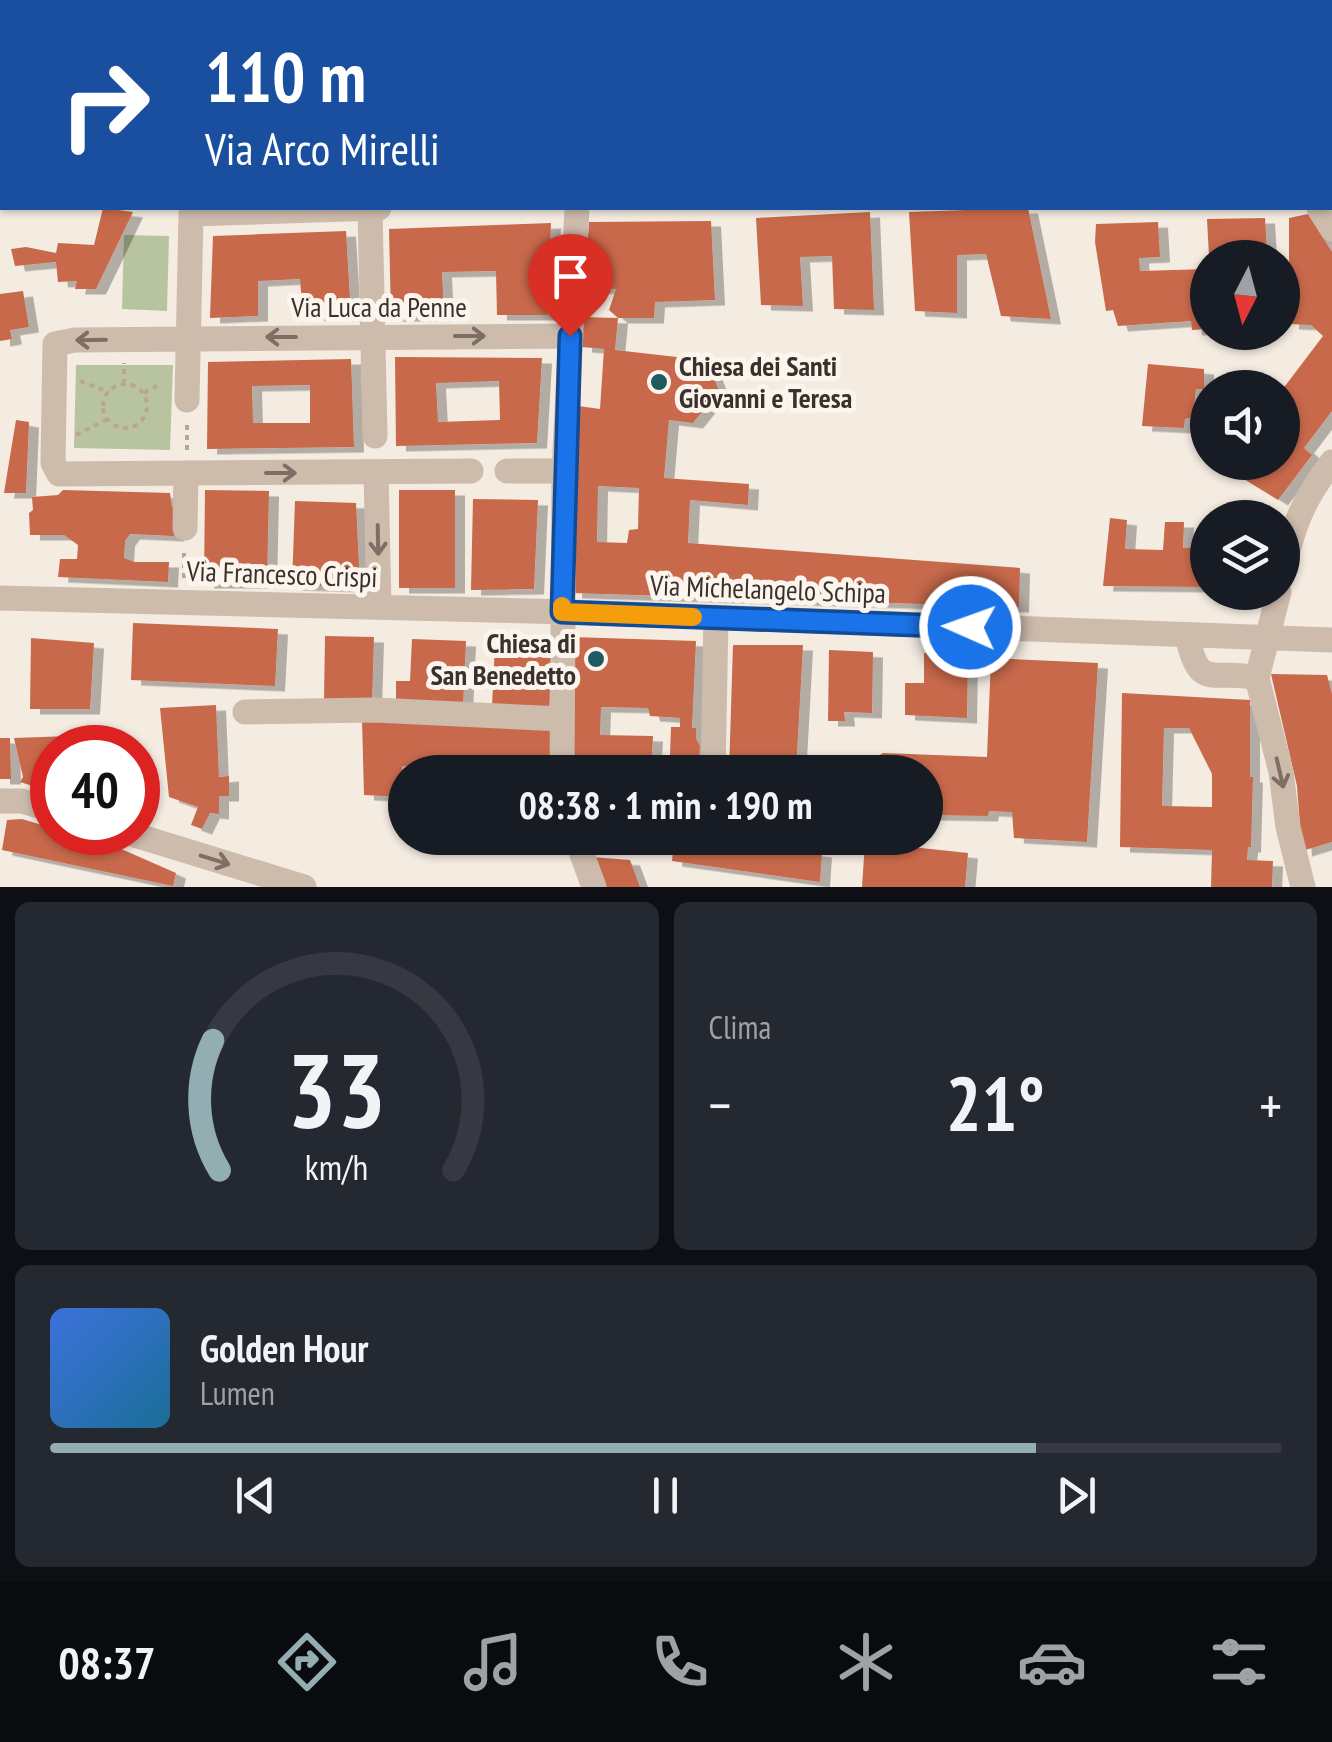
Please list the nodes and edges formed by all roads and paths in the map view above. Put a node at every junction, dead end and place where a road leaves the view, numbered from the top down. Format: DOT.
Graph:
graph roads {
  1 [pos="310,210"];
  2 [pos="370,210"];
  3 [pos="577,210"];
  4 [pos="570,336"];
  5 [pos="373,337"];
  6 [pos="189,338"];
  7 [pos="124,360"];
  8 [pos="72,378"];
  9 [pos="124,384"];
  10 [pos="108,392"];
  11 [pos="188,400"];
  12 [pos="108,420"];
  13 [pos="375,436"];
  14 [pos="70,438"];
  15 [pos="1332,462"];
  16 [pos="186,464"];
  17 [pos="507,471"];
  18 [pos="564,471"];
  19 [pos="376,472"];
  20 [pos="471,472"];
  21 [pos="1300,510"];
  22 [pos="185,528"];
  23 [pos="184,587"];
  24 [pos="0,598"];
  25 [pos="379,607"];
  26 [pos="1275,610"];
  27 [pos="562,612"];
  28 [pos="716,618"];
  29 [pos="1193,635"];
  30 [pos="1332,640"];
  31 [pos="1258,678"];
  32 [pos="244,712"];
  33 [pos="562,719"];
  34 [pos="562,755"];
  35 [pos="713,755"];
  36 [pos="0,801"];
  37 [pos="30,803"];
  38 [pos="160,843"];
  39 [pos="582,855"];
  40 [pos="304,887"];
  41 [pos="594,887"];
  42 [pos="1303,887"];
  1 -- 6 [label="street"];
  2 -- 5 [label="street"];
  3 -- 4 [label="street"];
  5 -- 4 [label="street, Via Luca da Penne, one-way"];
  4 -- 18 [label="street"];
  5 -- 6 [label="street, Via Luca da Penne, one-way"];
  5 -- 13 [label="street"];
  6 -- 11 [label="street"];
  6 -- 16 [label="street, Via Luca da Penne, one-way"];
  7 -- 9 [label="path"];
  8 -- 10 [label="path"];
  9 -- 10 [label="path"];
  9 -- 12 [label="path"];
  10 -- 12 [label="path"];
  11 -- 16 [label="path"];
  12 -- 14 [label="path"];
  15 -- 21 [label="street"];
  16 -- 19 [label="street, one-way"];
  16 -- 22 [label="street"];
  17 -- 18 [label="street"];
  18 -- 27 [label="street"];
  19 -- 20 [label="street"];
  19 -- 25 [label="street, one-way"];
  22 -- 23 [label="path"];
  24 -- 25 [label="street, Via Francesco Crispi"];
  25 -- 27 [label="street, Via Francesco Crispi"];
  26 -- 31 [label="street"];
  27 -- 28 [label="street, Via Michelangelo Schipa"];
  27 -- 33 [label="street"];
  28 -- 29 [label="street, Via Michelangelo Schipa"];
  28 -- 35 [label="street"];
  29 -- 30 [label="street, Via Michelangelo Schipa"];
  29 -- 31 [label="street"];
  31 -- 42 [label="street, one-way"];
  32 -- 33 [label="street"];
  33 -- 34 [label="street"];
  36 -- 37 [label="street"];
  38 -- 40 [label="street, one-way"];
  39 -- 41 [label="street"];
}
